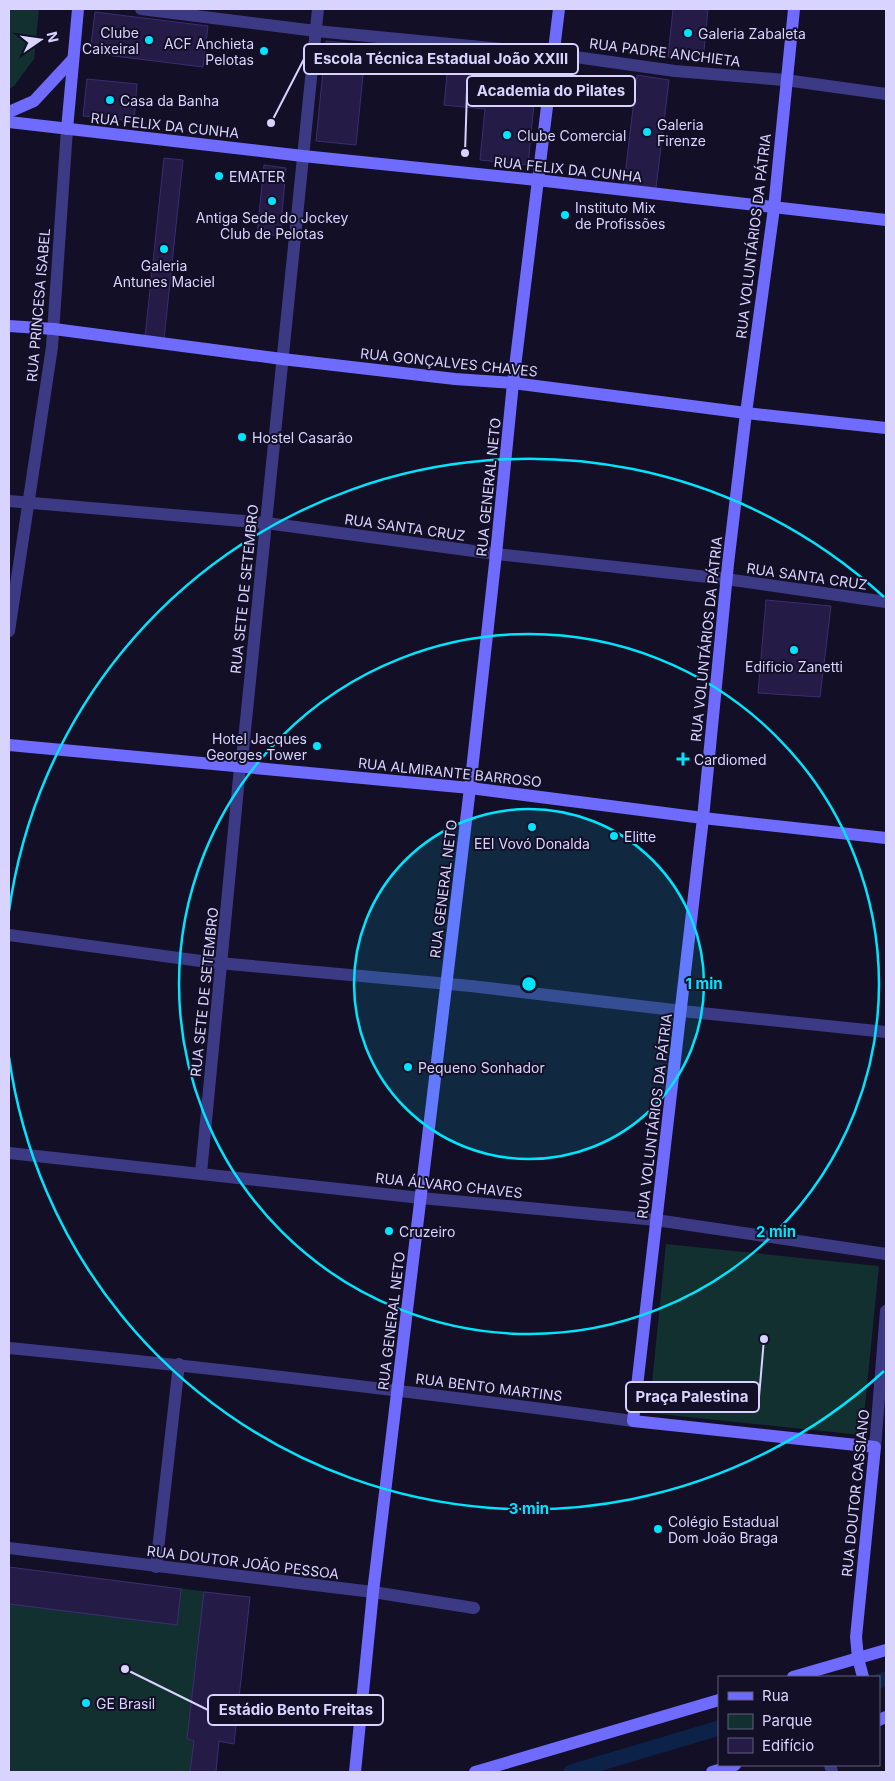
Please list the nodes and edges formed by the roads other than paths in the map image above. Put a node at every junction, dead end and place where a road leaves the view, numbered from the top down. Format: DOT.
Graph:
graph roads {
  1 [pos="78,9"];
  2 [pos="141,9"];
  3 [pos="318,9"];
  4 [pos="559,9"];
  5 [pos="794,9"];
  6 [pos="316,31"];
  7 [pos="554,54"];
  8 [pos="74,59"];
  9 [pos="785,80"];
  10 [pos="886,94"];
  11 [pos="9,112"];
  12 [pos="9,122"];
  13 [pos="67,129"];
  14 [pos="303,156"];
  15 [pos="537,180"];
  16 [pos="774,208"];
  17 [pos="886,220"];
  18 [pos="9,326"];
  19 [pos="54,329"];
  20 [pos="282,359"];
  21 [pos="514,383"];
  22 [pos="746,414"];
  23 [pos="886,428"];
  24 [pos="9,501"];
  25 [pos="27,502"];
  26 [pos="266,523"];
  27 [pos="496,554"];
  28 [pos="726,579"];
  29 [pos="886,602"];
  30 [pos="9,631"];
  31 [pos="9,746"];
  32 [pos="240,767"];
  33 [pos="470,788"];
  34 [pos="703,818"];
  35 [pos="886,838"];
  36 [pos="9,935"];
  37 [pos="222,963"];
  38 [pos="446,984"];
  39 [pos="682,1011"];
  40 [pos="886,1032"];
  41 [pos="9,1153"];
  42 [pos="201,1173"];
  43 [pos="421,1198"];
  44 [pos="656,1220"];
  45 [pos="886,1254"];
  46 [pos="886,1312"];
  47 [pos="9,1348"];
  48 [pos="179,1364"];
  49 [pos="398,1392"];
  50 [pos="633,1421"];
  51 [pos="875,1447"];
  52 [pos="9,1548"];
  53 [pos="156,1567"];
  54 [pos="374,1592"];
  55 [pos="474,1608"];
  56 [pos="886,1650"];
  57 [pos="858,1658"];
  58 [pos="862,1674"];
  59 [pos="796,1676"];
  60 [pos="718,1700"];
  61 [pos="732,1766"];
  62 [pos="355,1772"];
  63 [pos="475,1772"];
  64 [pos="712,1772"];
  1 -- 8 [label="street"];
  2 -- 6 [label="street, RUA PADRE ANCHIETA"];
  3 -- 6 [label="street, RUA SETE DE SETEMBRO"];
  4 -- 7 [label="street, RUA GENERAL NETO"];
  5 -- 9 [label="street, RUA VOLUNTÁRIOS DA PÁTRIA"];
  6 -- 7 [label="street, RUA PADRE ANCHIETA"];
  6 -- 14 [label="street, RUA SETE DE SETEMBRO"];
  7 -- 9 [label="street, RUA PADRE ANCHIETA"];
  7 -- 15 [label="street, RUA GENERAL NETO"];
  8 -- 11 [label="street"];
  8 -- 13 [label="street"];
  9 -- 10 [label="street, RUA PADRE ANCHIETA"];
  9 -- 16 [label="street, RUA VOLUNTÁRIOS DA PÁTRIA"];
  12 -- 13 [label="street, RUA FELIX DA CUNHA"];
  13 -- 14 [label="street, RUA FELIX DA CUNHA"];
  13 -- 19 [label="street, RUA PRINCESA ISABEL"];
  14 -- 15 [label="street, RUA FELIX DA CUNHA"];
  14 -- 20 [label="street, RUA SETE DE SETEMBRO"];
  15 -- 16 [label="street, RUA FELIX DA CUNHA"];
  15 -- 21 [label="street, RUA GENERAL NETO"];
  16 -- 17 [label="street, RUA FELIX DA CUNHA"];
  16 -- 22 [label="street, RUA VOLUNTÁRIOS DA PÁTRIA"];
  18 -- 19 [label="street, RUA GONÇALVES CHAVES"];
  19 -- 20 [label="street, RUA GONÇALVES CHAVES"];
  19 -- 25 [label="street, RUA PRINCESA ISABEL"];
  20 -- 21 [label="street, RUA GONÇALVES CHAVES"];
  20 -- 26 [label="street, RUA SETE DE SETEMBRO"];
  21 -- 22 [label="street, RUA GONÇALVES CHAVES"];
  21 -- 27 [label="street, RUA GENERAL NETO"];
  22 -- 23 [label="street, RUA GONÇALVES CHAVES"];
  22 -- 28 [label="street, RUA VOLUNTÁRIOS DA PÁTRIA"];
  24 -- 25 [label="street, RUA SANTA CRUZ"];
  25 -- 26 [label="street, RUA SANTA CRUZ"];
  25 -- 30 [label="street, RUA PRINCESA ISABEL"];
  26 -- 27 [label="street, RUA SANTA CRUZ"];
  26 -- 32 [label="street, RUA SETE DE SETEMBRO"];
  27 -- 28 [label="street, RUA SANTA CRUZ"];
  27 -- 33 [label="street, RUA GENERAL NETO"];
  28 -- 29 [label="street, RUA SANTA CRUZ"];
  28 -- 34 [label="street, RUA VOLUNTÁRIOS DA PÁTRIA"];
  31 -- 32 [label="street, RUA ALMIRANTE BARROSO"];
  32 -- 33 [label="street, RUA ALMIRANTE BARROSO"];
  32 -- 37 [label="street, RUA SETE DE SETEMBRO"];
  33 -- 34 [label="street, RUA ALMIRANTE BARROSO"];
  33 -- 38 [label="street, RUA GENERAL NETO"];
  34 -- 35 [label="street, RUA ALMIRANTE BARROSO"];
  34 -- 39 [label="street, RUA VOLUNTÁRIOS DA PÁTRIA"];
  36 -- 37 [label="street"];
  37 -- 38 [label="street"];
  37 -- 42 [label="street, RUA SETE DE SETEMBRO"];
  38 -- 39 [label="street"];
  38 -- 43 [label="street, RUA GENERAL NETO"];
  39 -- 40 [label="street"];
  39 -- 44 [label="street, RUA VOLUNTÁRIOS DA PÁTRIA"];
  41 -- 42 [label="street, RUA ÁLVARO CHAVES"];
  42 -- 43 [label="street, RUA ÁLVARO CHAVES"];
  43 -- 44 [label="street, RUA ÁLVARO CHAVES"];
  43 -- 49 [label="street, RUA GENERAL NETO"];
  44 -- 45 [label="street, RUA ÁLVARO CHAVES"];
  44 -- 50 [label="street, RUA VOLUNTÁRIOS DA PÁTRIA"];
  46 -- 51 [label="street, RUA DOUTOR CASSIANO"];
  47 -- 48 [label="street, RUA BENTO MARTINS"];
  48 -- 49 [label="street, RUA BENTO MARTINS"];
  48 -- 53 [label="street"];
  49 -- 50 [label="street, RUA BENTO MARTINS"];
  49 -- 54 [label="street, RUA GENERAL NETO"];
  50 -- 51 [label="street, RUA BENTO MARTINS"];
  51 -- 57 [label="street, RUA DOUTOR CASSIANO"];
  52 -- 53 [label="street, RUA DOUTOR JOÃO PESSOA"];
  53 -- 54 [label="street, RUA DOUTOR JOÃO PESSOA"];
  54 -- 55 [label="street, RUA DOUTOR JOÃO PESSOA"];
  54 -- 62 [label="street, RUA GENERAL NETO"];
  56 -- 57 [label="street"];
  57 -- 58 [label="street, RUA DOUTOR CASSIANO"];
  57 -- 59 [label="street"];
  60 -- 63 [label="street"];
  61 -- 64 [label="street"];
}
